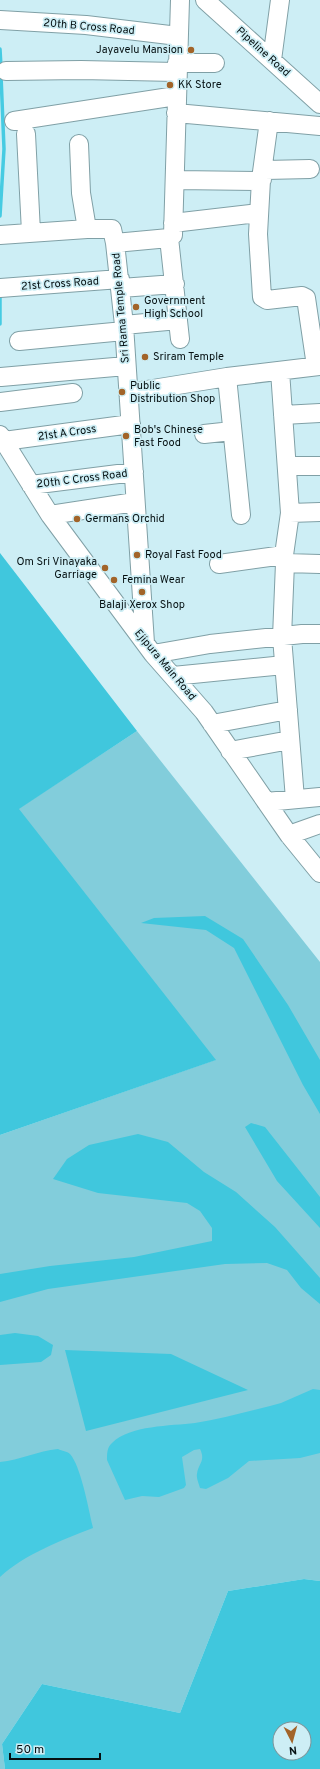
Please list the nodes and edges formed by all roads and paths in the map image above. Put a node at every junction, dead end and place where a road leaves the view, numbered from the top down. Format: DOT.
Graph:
graph roads {
  1 [pos="180,0"];
  2 [pos="205,0"];
  3 [pos="280,0"];
  4 [pos="0,20"];
  5 [pos="178,36"];
  6 [pos="272,60"];
  7 [pos="215,63"];
  8 [pos="177,67"];
  9 [pos="6,71"];
  10 [pos="176,104"];
  11 [pos="320,104"];
  12 [pos="269,121"];
  13 [pos="320,126"];
  14 [pos="79,144"];
  15 [pos="310,169"];
  16 [pos="261,176"];
  17 [pos="176,180"];
  18 [pos="258,213"];
  19 [pos="87,229"];
  20 [pos="171,231"];
  21 [pos="31,232"];
  22 [pos="0,235"];
  23 [pos="115,243"];
  24 [pos="120,284"];
  25 [pos="175,284"];
  26 [pos="3,288"];
  27 [pos="178,320"];
  28 [pos="124,328"];
  29 [pos="180,339"];
  30 [pos="19,341"];
  31 [pos="126,366"];
  32 [pos="318,366"];
  33 [pos="280,371"];
  34 [pos="227,377"];
  35 [pos="1,378"];
  36 [pos="73,393"];
  37 [pos="128,393"];
  38 [pos="0,402"];
  39 [pos="320,413"];
  40 [pos="283,415"];
  41 [pos="131,424"];
  42 [pos="232,431"];
  43 [pos="204,434"];
  44 [pos="2,438"];
  45 [pos="288,466"];
  46 [pos="320,466"];
  47 [pos="134,472"];
  48 [pos="31,485"];
  49 [pos="135,502"];
  50 [pos="320,512"];
  51 [pos="290,513"];
  52 [pos="50,515"];
  53 [pos="240,515"];
  54 [pos="285,559"];
  55 [pos="219,564"];
  56 [pos="320,564"];
  57 [pos="320,634"];
  58 [pos="282,637"];
  59 [pos="149,649"];
  60 [pos="284,664"];
  61 [pos="173,676"];
  62 [pos="288,710"];
  63 [pos="212,724"];
  64 [pos="290,740"];
  65 [pos="230,751"];
  66 [pos="320,796"];
  67 [pos="295,799"];
  68 [pos="266,802"];
  69 [pos="320,824"];
  70 [pos="289,834"];
  71 [pos="319,869"];
  1 -- 5 [label="street"];
  2 -- 6 [label="street, Pipeline Road"];
  3 -- 6 [label="street"];
  4 -- 5 [label="street, 20th B Cross Road"];
  5 -- 8 [label="street"];
  6 -- 11 [label="street, Pipeline Road"];
  7 -- 8 [label="street"];
  8 -- 9 [label="street"];
  8 -- 10 [label="street"];
  10 -- 12 [label="street"];
  10 -- 17 [label="street"];
  10 -- 21 [label="street"];
  12 -- 13 [label="street"];
  12 -- 16 [label="street"];
  14 -- 19 [label="street"];
  15 -- 16 [label="street"];
  16 -- 17 [label="street"];
  16 -- 18 [label="street"];
  17 -- 20 [label="street"];
  18 -- 20 [label="street, Sri Rama Temple Road"];
  18 -- 32 [label="street"];
  19 -- 21 [label="street"];
  19 -- 23 [label="street"];
  20 -- 23 [label="street, Sri Rama Temple Road"];
  20 -- 25 [label="street"];
  21 -- 22 [label="street"];
  23 -- 24 [label="street, Sri Rama Temple Road"];
  24 -- 25 [label="street, 21st Cross Road"];
  24 -- 26 [label="street, 21st Cross Road"];
  24 -- 28 [label="street, Sri Rama Temple Road"];
  25 -- 27 [label="street"];
  27 -- 28 [label="street"];
  27 -- 29 [label="street"];
  28 -- 30 [label="street"];
  28 -- 31 [label="street, Sri Rama Temple Road"];
  31 -- 35 [label="street"];
  31 -- 37 [label="street, Sri Rama Temple Road"];
  32 -- 33 [label="street"];
  33 -- 34 [label="street"];
  33 -- 40 [label="street"];
  34 -- 37 [label="street"];
  34 -- 42 [label="street"];
  36 -- 38 [label="street"];
  37 -- 41 [label="street, Sri Rama Temple Road"];
  39 -- 40 [label="street"];
  40 -- 45 [label="street"];
  41 -- 44 [label="street, 21st A Cross"];
  41 -- 47 [label="street, Sri Rama Temple Road"];
  42 -- 43 [label="street"];
  42 -- 53 [label="street"];
  44 -- 48 [label="street, Ejipura Main Road"];
  45 -- 46 [label="street"];
  45 -- 51 [label="street"];
  47 -- 48 [label="street, 20th C Cross Road"];
  47 -- 49 [label="street, Sri Rama Temple Road"];
  48 -- 52 [label="street, Ejipura Main Road"];
  49 -- 52 [label="street"];
  49 -- 59 [label="street, Sri Rama Temple Road"];
  50 -- 51 [label="street"];
  51 -- 54 [label="street"];
  52 -- 59 [label="street, Ejipura Main Road"];
  54 -- 55 [label="street"];
  54 -- 56 [label="street"];
  54 -- 58 [label="street"];
  57 -- 58 [label="street"];
  58 -- 59 [label="street"];
  58 -- 60 [label="street"];
  59 -- 61 [label="street, Ejipura Main Road"];
  60 -- 61 [label="street"];
  60 -- 62 [label="street"];
  61 -- 63 [label="street, Ejipura Main Road"];
  62 -- 63 [label="street"];
  62 -- 64 [label="street"];
  63 -- 65 [label="street, Ejipura Main Road"];
  64 -- 65 [label="street"];
  64 -- 67 [label="street"];
  65 -- 68 [label="street, Ejipura Main Road"];
  66 -- 67 [label="street"];
  67 -- 68 [label="street"];
  68 -- 70 [label="street, Ejipura Main Road"];
  69 -- 70 [label="street"];
  70 -- 71 [label="street, Ejipura Main Road"];
}
